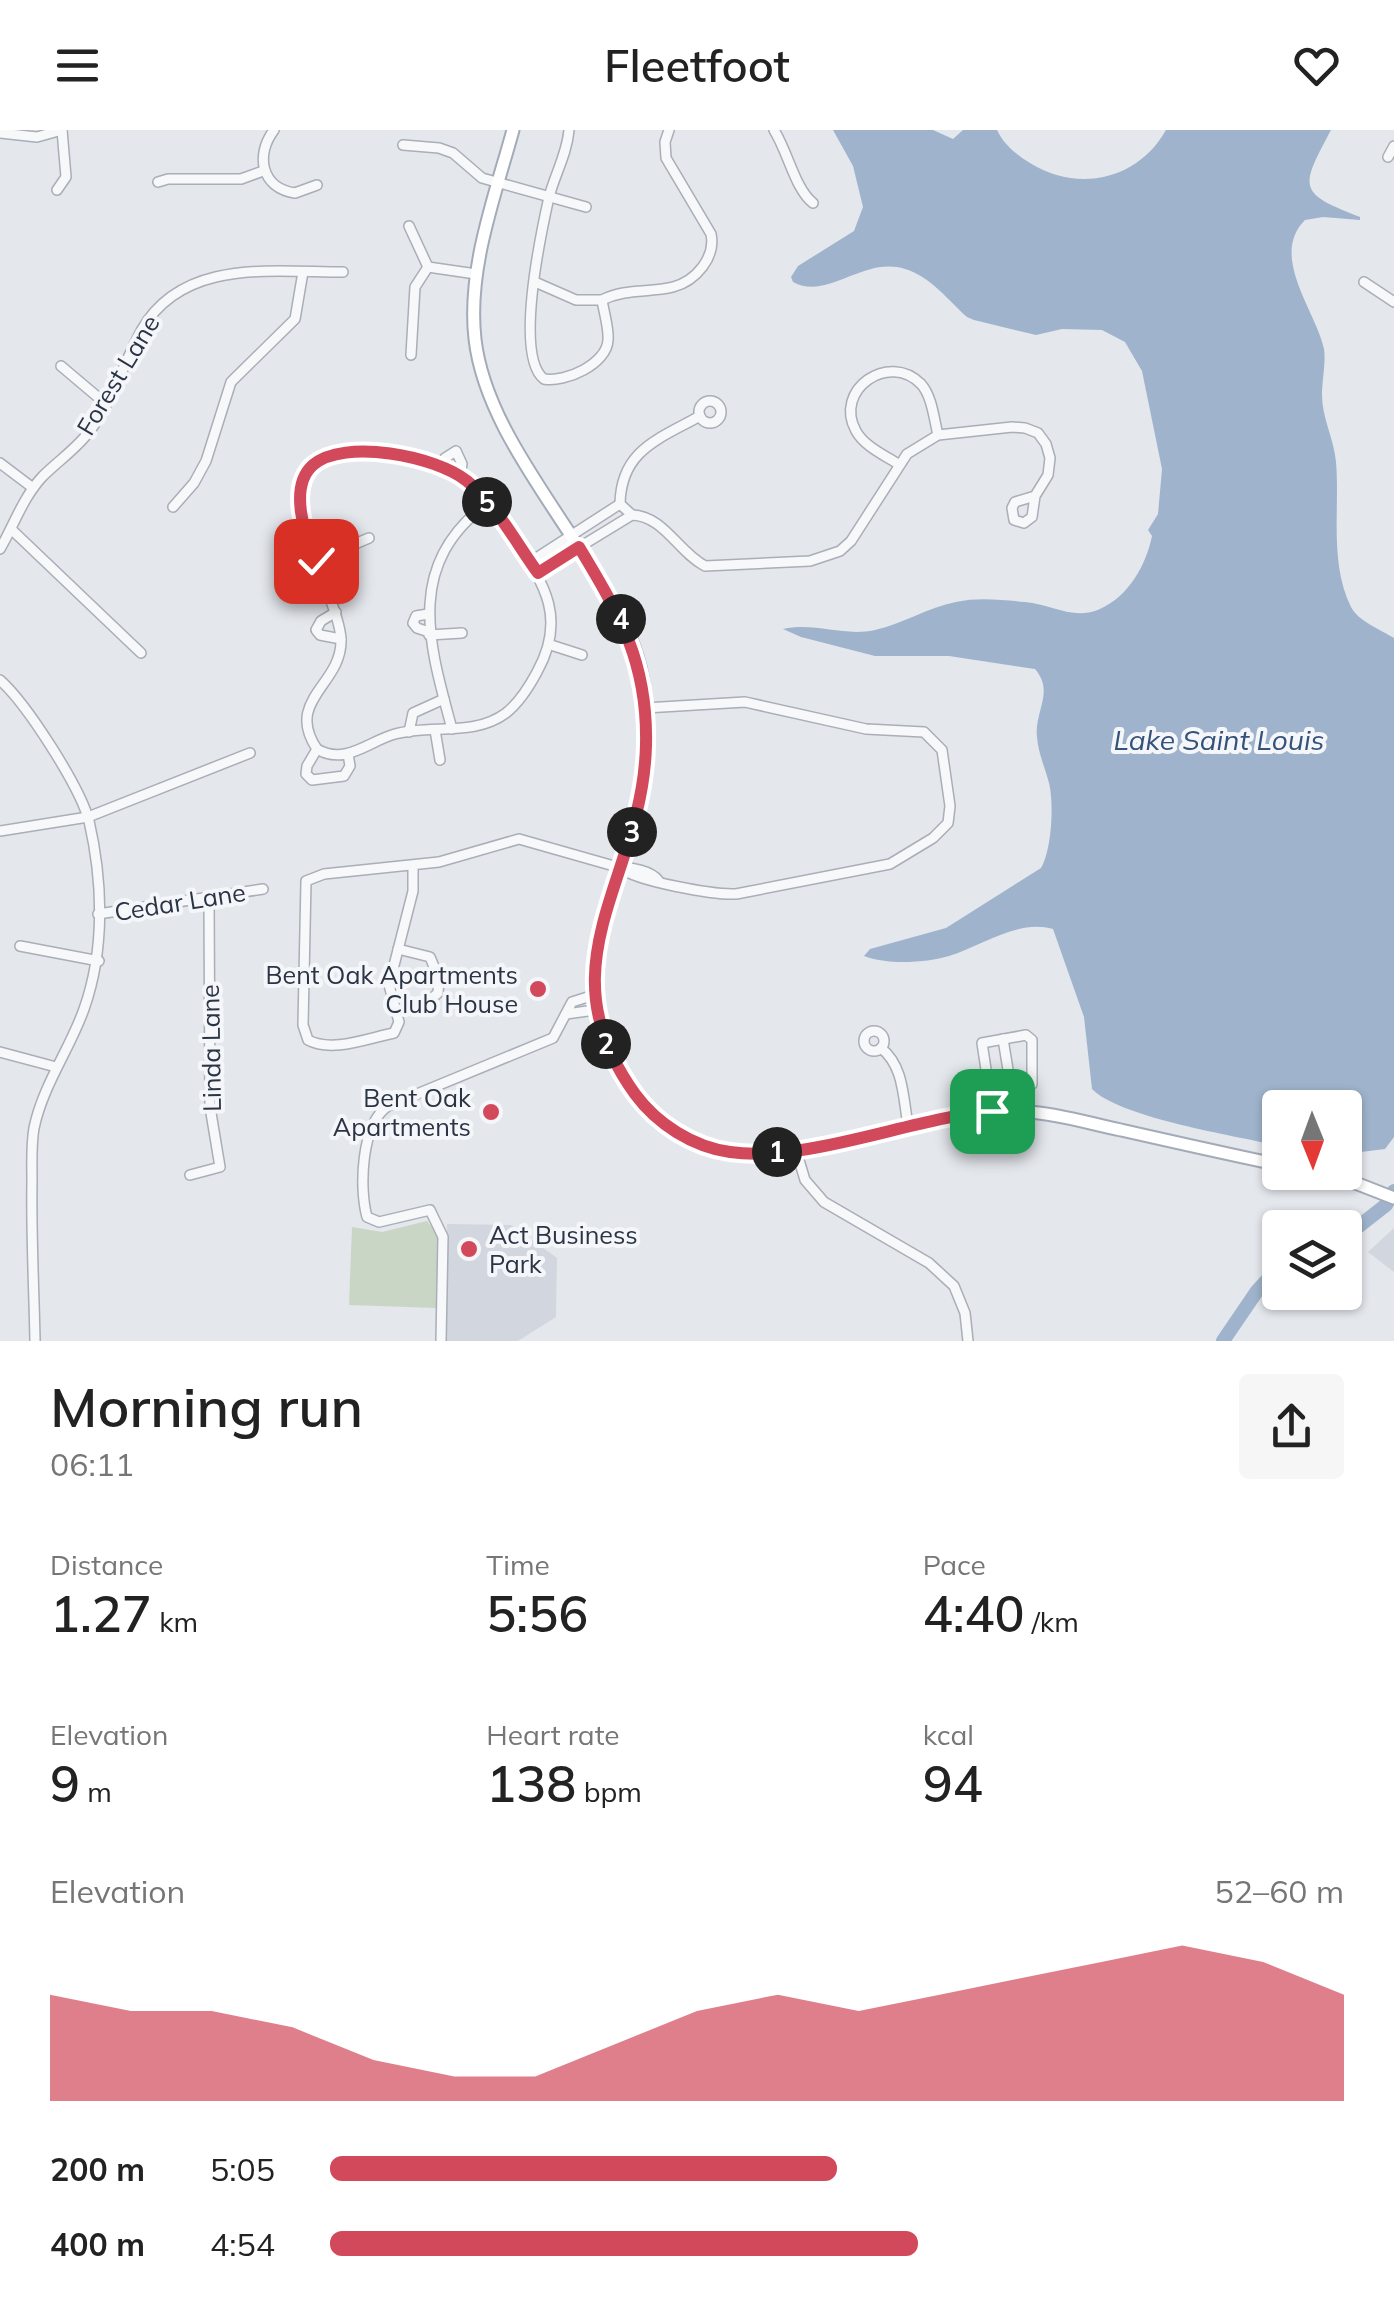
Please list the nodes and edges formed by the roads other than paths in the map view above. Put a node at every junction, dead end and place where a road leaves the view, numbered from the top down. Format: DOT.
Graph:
graph roads {
  1 [pos="62,130"];
  2 [pos="274,130"];
  3 [pos="513,130"];
  4 [pos="569,130"];
  5 [pos="669,130"];
  6 [pos="774,130"];
  7 [pos="8,133"];
  8 [pos="403,146"];
  9 [pos="1394,146"];
  10 [pos="1388,157"];
  11 [pos="263,171"];
  12 [pos="158,182"];
  13 [pos="498,182"];
  14 [pos="317,185"];
  15 [pos="57,190"];
  16 [pos="550,195"];
  17 [pos="813,204"];
  18 [pos="586,207"];
  19 [pos="409,226"];
  20 [pos="428,266"];
  21 [pos="303,272"];
  22 [pos="343,272"];
  23 [pos="476,274"];
  24 [pos="535,282"];
  25 [pos="1364,282"];
  26 [pos="602,300"];
  27 [pos="1394,302"];
  28 [pos="411,355"];
  29 [pos="61,366"];
  30 [pos="106,404"];
  31 [pos="700,416"];
  32 [pos="938,435"];
  33 [pos="0,463"];
  34 [pos="898,464"];
  35 [pos="441,466"];
  36 [pos="460,476"];
  37 [pos="34,488"];
  38 [pos="1035,496"];
  39 [pos="488,503"];
  40 [pos="620,504"];
  41 [pos="173,507"];
  42 [pos="632,514"];
  43 [pos="11,529"];
  44 [pos="571,535"];
  45 [pos="369,538"];
  46 [pos="579,547"];
  47 [pos="0,549"];
  48 [pos="316,561"];
  49 [pos="530,562"];
  50 [pos="538,573"];
  51 [pos="336,612"];
  52 [pos="428,614"];
  53 [pos="429,634"];
  54 [pos="462,634"];
  55 [pos="341,639"];
  56 [pos="551,645"];
  57 [pos="141,654"];
  58 [pos="582,655"];
  59 [pos="0,680"];
  60 [pos="444,699"];
  61 [pos="645,711"];
  62 [pos="452,729"];
  63 [pos="435,730"];
  64 [pos="409,732"];
  65 [pos="318,750"];
  66 [pos="250,752"];
  67 [pos="348,754"];
  68 [pos="440,760"];
  69 [pos="88,817"];
  70 [pos="0,831"];
  71 [pos="412,866"];
  72 [pos="621,868"];
  73 [pos="262,889"];
  74 [pos="210,898"];
  75 [pos="98,914"];
  76 [pos="20,946"];
  77 [pos="398,949"];
  78 [pos="98,961"];
  79 [pos="594,995"];
  80 [pos="398,1010"];
  81 [pos="595,1010"];
  82 [pos="566,1014"];
  83 [pos="1003,1039"];
  84 [pos="881,1048"];
  85 [pos="0,1052"];
  86 [pos="56,1067"];
  87 [pos="1011,1088"];
  88 [pos="989,1089"];
  89 [pos="978,1112"];
  90 [pos="908,1124"];
  91 [pos="796,1150"];
  92 [pos="1262,1161"];
  93 [pos="190,1175"];
  94 [pos="1362,1186"];
  95 [pos="1394,1198"];
  96 [pos="35,1341"];
  97 [pos="441,1341"];
  98 [pos="968,1341"];
  1 -- 7 [label="street"];
  1 -- 15 [label="street"];
  2 -- 11 [label="street"];
  3 -- 13 [label="main road"];
  4 -- 16 [label="street"];
  5 -- 26 [label="street"];
  6 -- 17 [label="street"];
  8 -- 13 [label="street"];
  9 -- 10 [label="street"];
  11 -- 12 [label="street"];
  11 -- 14 [label="street"];
  13 -- 16 [label="street"];
  13 -- 23 [label="main road"];
  16 -- 18 [label="street"];
  16 -- 24 [label="street"];
  19 -- 20 [label="street"];
  20 -- 23 [label="street"];
  20 -- 28 [label="street"];
  21 -- 22 [label="street, Forest Lane"];
  21 -- 30 [label="street, Forest Lane"];
  21 -- 41 [label="street"];
  23 -- 44 [label="main road"];
  24 -- 26 [label="street"];
  24 -- 26 [label="street"];
  25 -- 27 [label="street"];
  29 -- 30 [label="street"];
  30 -- 37 [label="street, Forest Lane"];
  31 -- 40 [label="street"];
  32 -- 34 [label="street"];
  32 -- 34 [label="street"];
  32 -- 38 [label="street"];
  33 -- 37 [label="street"];
  34 -- 42 [label="street"];
  35 -- 36 [label="street"];
  35 -- 36 [label="street"];
  35 -- 48 [label="street"];
  36 -- 39 [label="street"];
  37 -- 43 [label="street, Forest Lane"];
  39 -- 49 [label="street"];
  39 -- 52 [label="street"];
  40 -- 42 [label="street"];
  40 -- 44 [label="street"];
  42 -- 46 [label="street"];
  43 -- 47 [label="street, Forest Lane"];
  43 -- 57 [label="street"];
  44 -- 46 [label="main road"];
  44 -- 49 [label="street"];
  45 -- 48 [label="street"];
  46 -- 50 [label="street"];
  46 -- 61 [label="main road"];
  48 -- 51 [label="street"];
  49 -- 50 [label="street"];
  50 -- 56 [label="street"];
  51 -- 55 [label="street"];
  51 -- 55 [label="street"];
  52 -- 53 [label="street"];
  52 -- 53 [label="street"];
  53 -- 54 [label="street"];
  53 -- 60 [label="street"];
  55 -- 65 [label="street"];
  56 -- 58 [label="street"];
  56 -- 62 [label="street"];
  59 -- 69 [label="street"];
  60 -- 62 [label="street"];
  60 -- 64 [label="street"];
  61 -- 72 [label="main road"];
  61 -- 72 [label="street"];
  62 -- 63 [label="street"];
  63 -- 64 [label="street"];
  63 -- 68 [label="street"];
  64 -- 67 [label="street"];
  65 -- 67 [label="street"];
  65 -- 67 [label="street"];
  66 -- 69 [label="street"];
  69 -- 70 [label="street"];
  69 -- 75 [label="street"];
  71 -- 72 [label="street"];
  71 -- 77 [label="street"];
  71 -- 80 [label="street"];
  72 -- 79 [label="main road"];
  73 -- 74 [label="street, Cedar Lane"];
  74 -- 75 [label="street, Cedar Lane"];
  74 -- 93 [label="street, Linda Lane"];
  75 -- 78 [label="street"];
  76 -- 78 [label="street"];
  77 -- 80 [label="street"];
  77 -- 80 [label="street"];
  78 -- 86 [label="street"];
  79 -- 81 [label="main road"];
  79 -- 82 [label="street"];
  81 -- 82 [label="street"];
  81 -- 91 [label="main road"];
  82 -- 97 [label="street"];
  83 -- 87 [label="street"];
  83 -- 87 [label="street"];
  83 -- 88 [label="street"];
  84 -- 90 [label="street"];
  85 -- 86 [label="street"];
  86 -- 96 [label="street"];
  87 -- 88 [label="street"];
  88 -- 89 [label="street"];
  89 -- 90 [label="main road"];
  89 -- 92 [label="main road"];
  90 -- 91 [label="main road"];
  91 -- 98 [label="street"];
  94 -- 95 [label="main road"];
}
